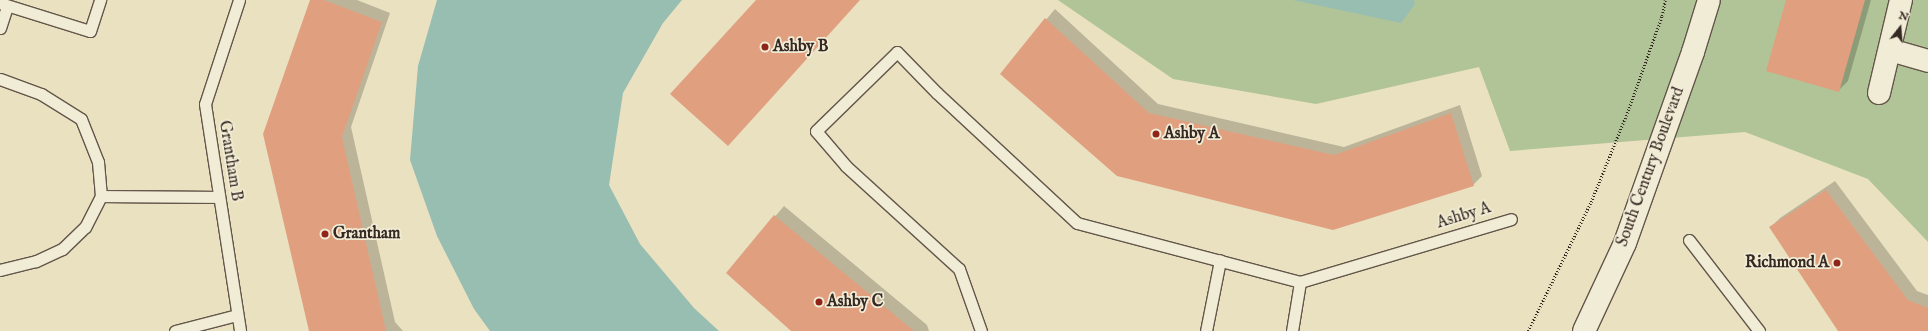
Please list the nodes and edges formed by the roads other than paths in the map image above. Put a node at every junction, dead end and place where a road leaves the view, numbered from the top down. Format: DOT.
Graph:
graph roads {
  1 [pos="100,0"];
  2 [pos="239,0"];
  3 [pos="1709,0"];
  4 [pos="1901,0"];
  5 [pos="3,4"];
  6 [pos="0,28"];
  7 [pos="1890,50"];
  8 [pos="1928,61"];
  9 [pos="0,79"];
  10 [pos="1879,92"];
  11 [pos="101,196"];
  12 [pos="219,197"];
  13 [pos="1511,219"];
  14 [pos="1689,240"];
  15 [pos="1220,260"];
  16 [pos="0,270"];
  17 [pos="1300,282"];
  18 [pos="237,315"];
  19 [pos="175,331"];
  20 [pos="240,331"];
  21 [pos="981,331"];
  22 [pos="1206,331"];
  23 [pos="1292,331"];
  24 [pos="1584,331"];
  25 [pos="1759,331"];
  1 -- 5 [label="lane"];
  2 -- 12 [label="lane, Grantham B"];
  3 -- 24 [label="street, South Century Boulevard"];
  4 -- 7 [label="street"];
  5 -- 6 [label="lane"];
  7 -- 8 [label="street"];
  7 -- 10 [label="street"];
  9 -- 11 [label="lane"];
  11 -- 12 [label="lane"];
  11 -- 16 [label="lane"];
  12 -- 18 [label="lane, Grantham B"];
  13 -- 17 [label="lane, Ashby A"];
  14 -- 25 [label="lane"];
  15 -- 17 [label="lane"];
  15 -- 21 [label="lane"];
  15 -- 22 [label="lane"];
  17 -- 23 [label="lane"];
  18 -- 19 [label="lane"];
  18 -- 20 [label="lane, Grantham B"];
}
